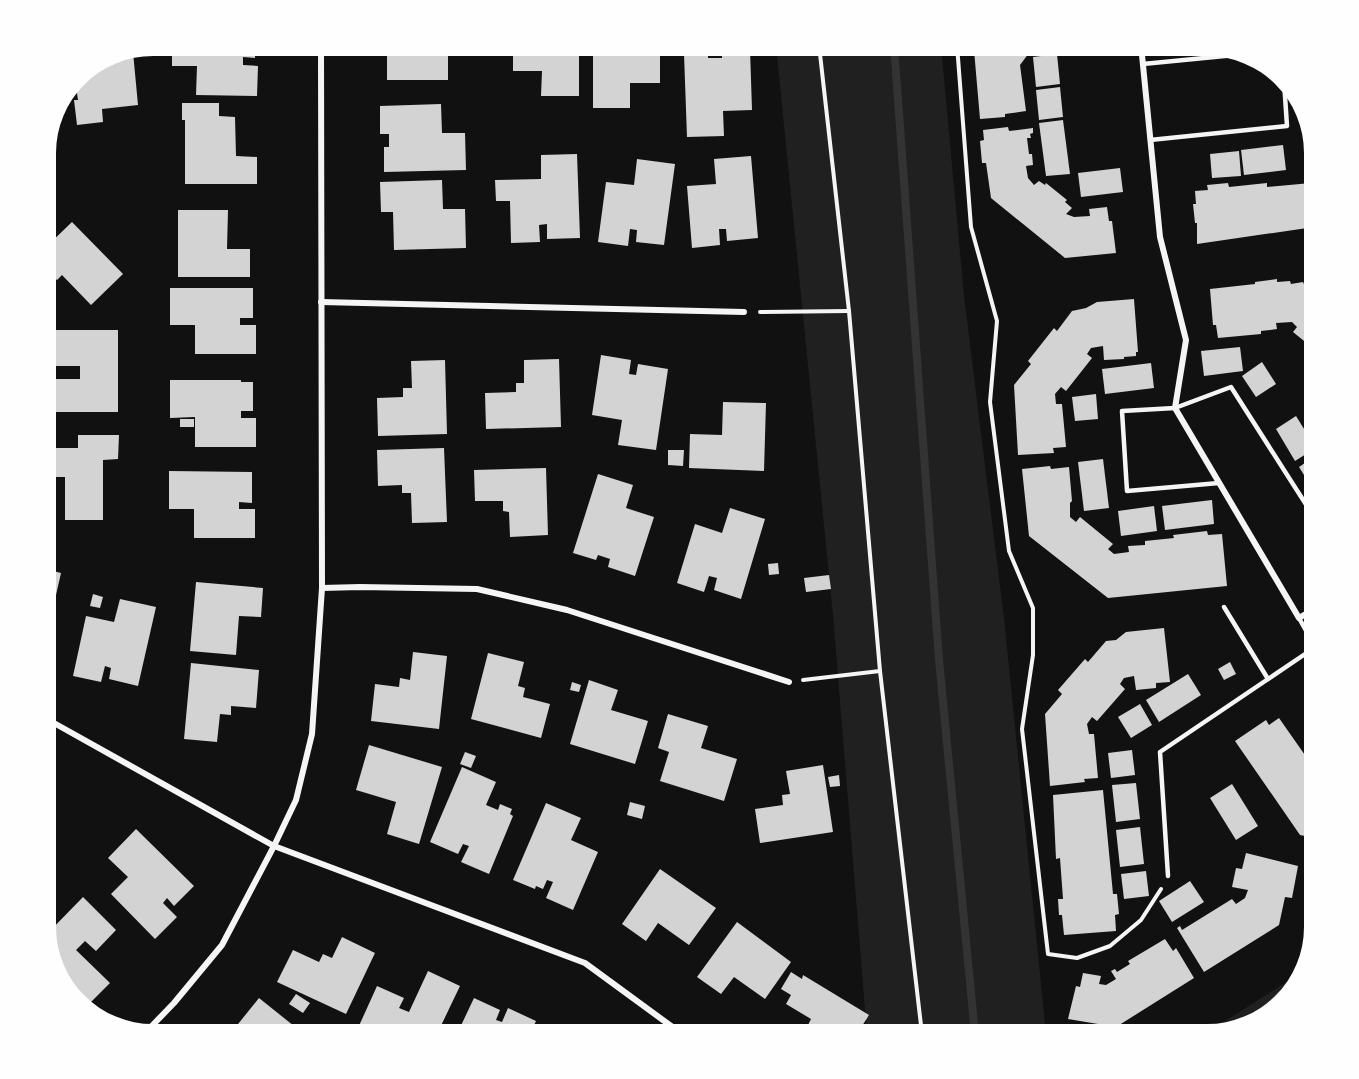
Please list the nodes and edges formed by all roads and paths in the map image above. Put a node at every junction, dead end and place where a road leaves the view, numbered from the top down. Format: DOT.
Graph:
graph roads {
  1 [pos="321,56"];
  2 [pos="820,56"];
  3 [pos="958,56"];
  4 [pos="1143,56"];
  5 [pos="1219,57"];
  6 [pos="1143,64"];
  7 [pos="1285,96"];
  8 [pos="1150,140"];
  9 [pos="321,302"];
  10 [pos="849,310"];
  11 [pos="744,312"];
  12 [pos="1175,408"];
  13 [pos="1219,483"];
  14 [pos="1304,501"];
  15 [pos="322,588"];
  16 [pos="1224,608"];
  17 [pos="1304,615"];
  18 [pos="1299,618"];
  19 [pos="1304,627"];
  20 [pos="1304,653"];
  21 [pos="880,671"];
  22 [pos="1268,679"];
  23 [pos="789,682"];
  24 [pos="56,724"];
  25 [pos="274,846"];
  26 [pos="1168,876"];
  27 [pos="154,1024"];
  28 [pos="668,1024"];
  29 [pos="921,1024"];
  1 -- 9 [label="street"];
  2 -- 10 [label="path"];
  3 -- 26 [label="path"];
  4 -- 6 [label="street"];
  5 -- 6 [label="lane"];
  6 -- 8 [label="street"];
  7 -- 8 [label="lane"];
  8 -- 12 [label="street"];
  9 -- 11 [label="street"];
  9 -- 15 [label="street"];
  10 -- 11 [label="path"];
  10 -- 21 [label="path"];
  12 -- 13 [label="street"];
  12 -- 13 [label="lane"];
  12 -- 14 [label="lane"];
  13 -- 18 [label="street"];
  15 -- 23 [label="street"];
  15 -- 25 [label="street"];
  16 -- 22 [label="lane"];
  17 -- 18 [label="street"];
  18 -- 19 [label="lane"];
  20 -- 22 [label="lane"];
  21 -- 23 [label="path"];
  21 -- 29 [label="path"];
  22 -- 26 [label="lane"];
  24 -- 25 [label="street"];
  25 -- 27 [label="street"];
  25 -- 28 [label="street"];
}
